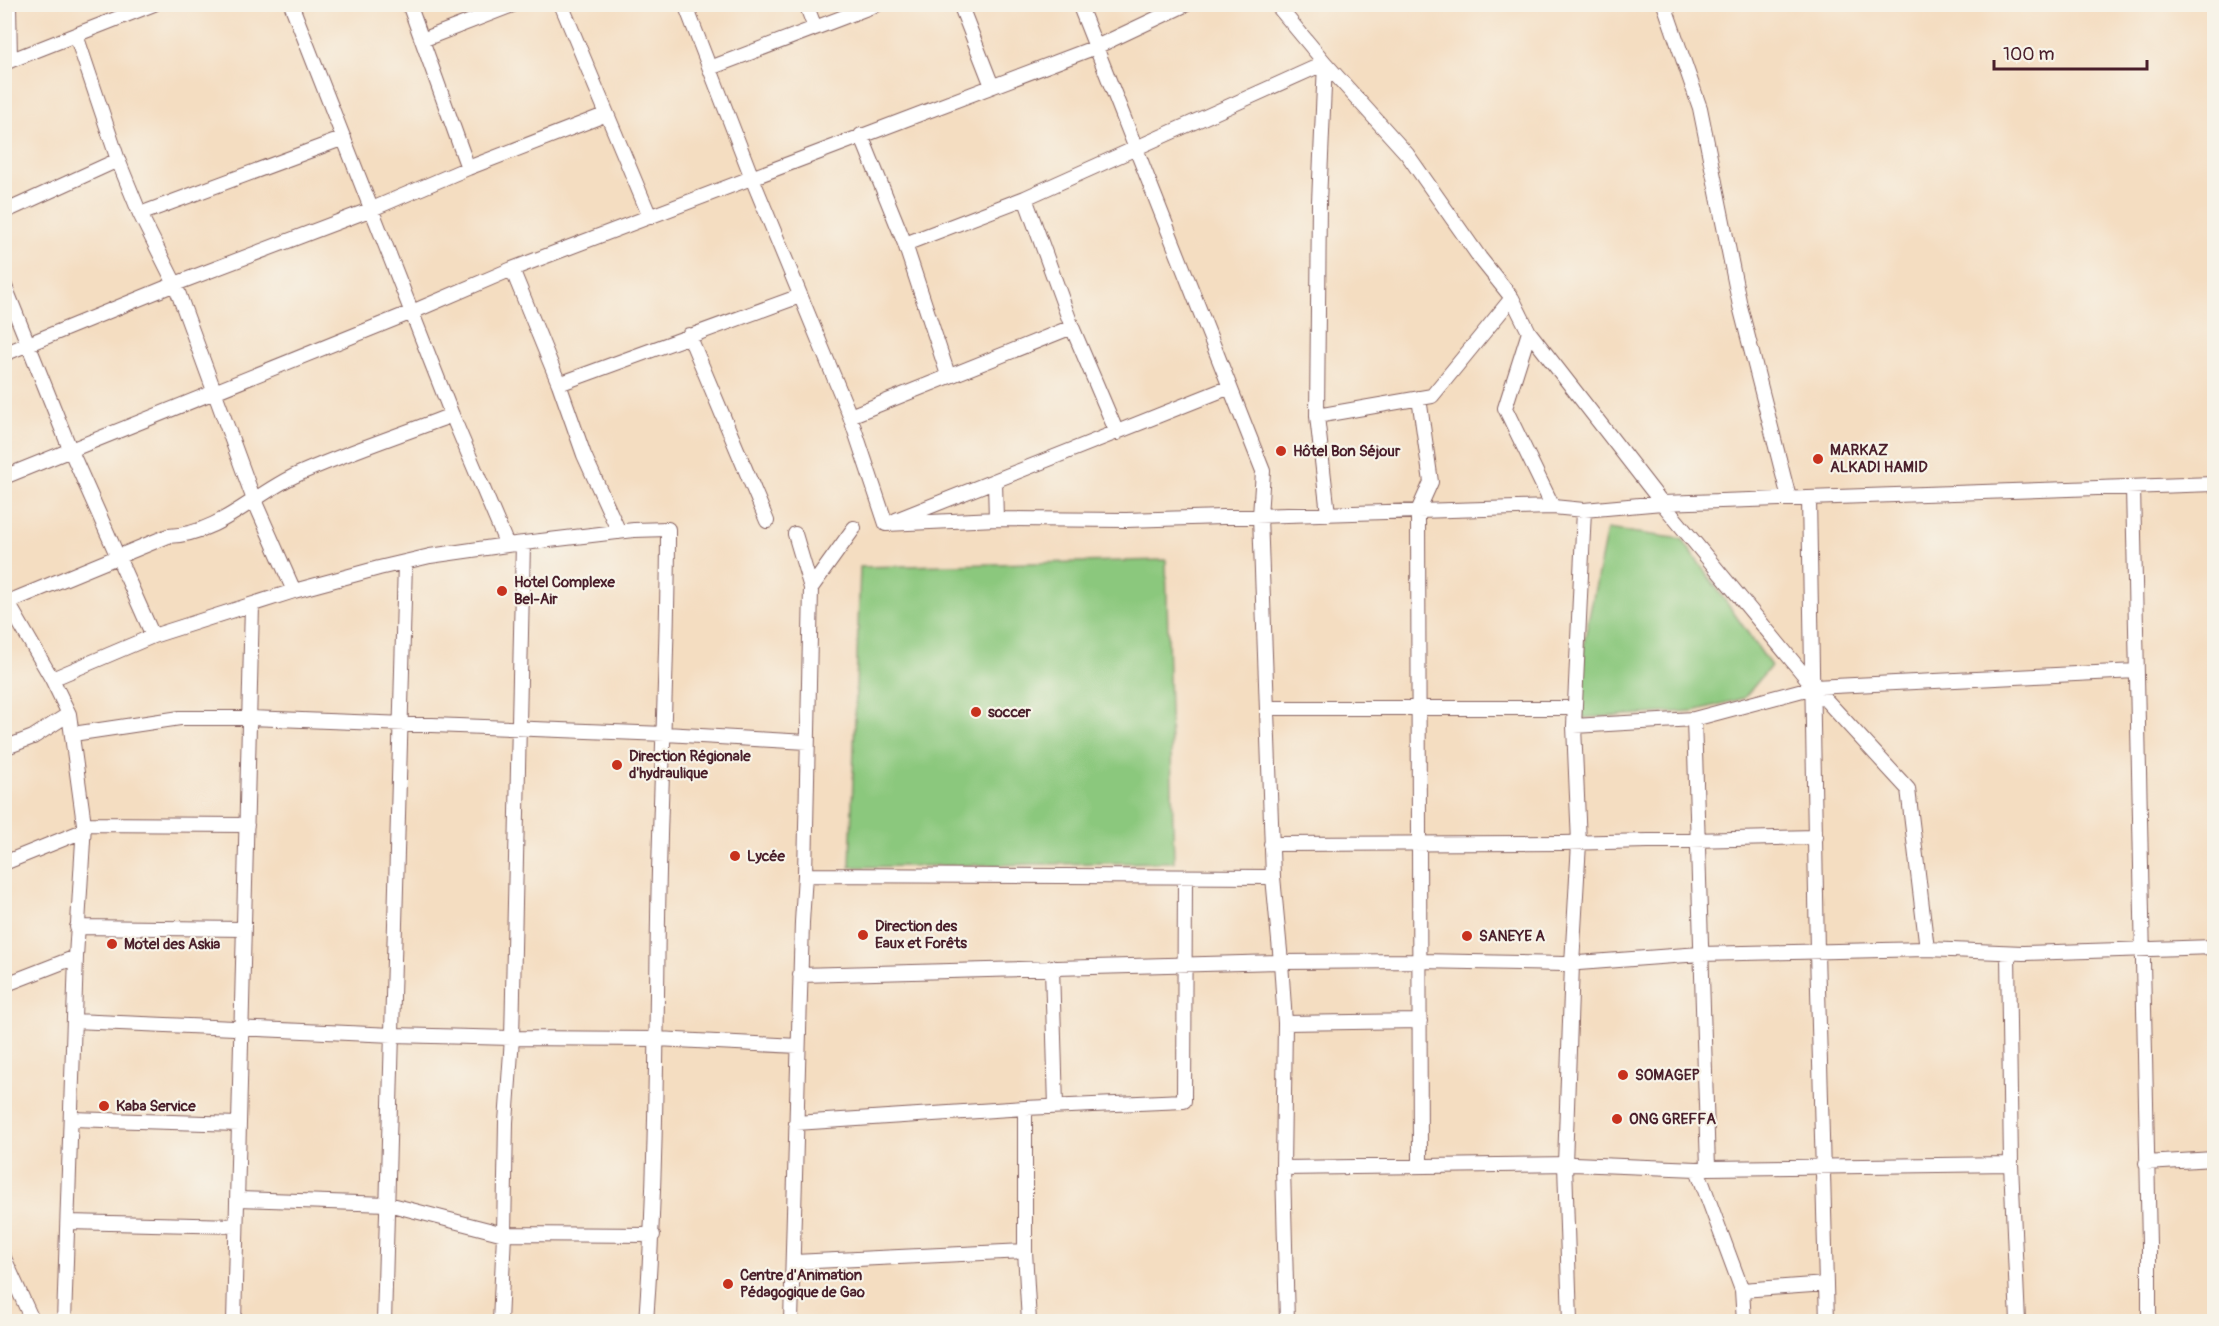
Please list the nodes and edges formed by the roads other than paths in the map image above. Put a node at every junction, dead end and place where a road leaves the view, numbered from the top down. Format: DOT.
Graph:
graph roads {
  1 [pos="9,4"];
  2 [pos="154,4"];
  3 [pos="291,4"];
  4 [pos="409,4"];
  5 [pos="515,4"];
  6 [pos="561,4"];
  7 [pos="685,4"];
  8 [pos="806,4"];
  9 [pos="878,4"];
  10 [pos="960,4"];
  11 [pos="1079,4"];
  12 [pos="1187,4"];
  13 [pos="1276,4"];
  14 [pos="1664,4"];
  15 [pos="816,28"];
  16 [pos="76,35"];
  17 [pos="422,40"];
  18 [pos="1096,47"];
  19 [pos="7,62"];
  20 [pos="1325,63"];
  21 [pos="710,68"];
  22 [pos="992,86"];
  23 [pos="607,114"];
  24 [pos="861,135"];
  25 [pos="344,138"];
  26 [pos="1136,149"];
  27 [pos="118,160"];
  28 [pos="468,168"];
  29 [pos="752,178"];
  30 [pos="1025,198"];
  31 [pos="372,209"];
  32 [pos="4,212"];
  33 [pos="140,214"];
  34 [pos="650,217"];
  35 [pos="905,244"];
  36 [pos="512,269"];
  37 [pos="4,284"];
  38 [pos="175,284"];
  39 [pos="800,297"];
  40 [pos="1512,298"];
  41 [pos="412,312"];
  42 [pos="1072,327"];
  43 [pos="1529,332"];
  44 [pos="689,335"];
  45 [pos="27,344"];
  46 [pos="4,354"];
  47 [pos="948,375"];
  48 [pos="559,384"];
  49 [pos="1230,387"];
  50 [pos="216,392"];
  51 [pos="1419,398"];
  52 [pos="452,414"];
  53 [pos="850,416"];
  54 [pos="1317,416"];
  55 [pos="1117,433"];
  56 [pos="70,449"];
  57 [pos="4,477"];
  58 [pos="995,482"];
  59 [pos="2214,484"];
  60 [pos="2133,487"];
  61 [pos="1789,498"];
  62 [pos="1809,498"];
  63 [pos="254,500"];
  64 [pos="1662,503"];
  65 [pos="1553,507"];
  66 [pos="1584,510"];
  67 [pos="1418,511"];
  68 [pos="1328,514"];
  69 [pos="1260,516"];
  70 [pos="996,519"];
  71 [pos="767,521"];
  72 [pos="886,524"];
  73 [pos="854,528"];
  74 [pos="619,532"];
  75 [pos="795,534"];
  76 [pos="523,543"];
  77 [pos="507,545"];
  78 [pos="117,557"];
  79 [pos="405,562"];
  80 [pos="811,588"];
  81 [pos="294,591"];
  82 [pos="7,599"];
  83 [pos="252,605"];
  84 [pos="153,636"];
  85 [pos="2136,671"];
  86 [pos="52,679"];
  87 [pos="1814,687"];
  88 [pos="1419,706"];
  89 [pos="1267,708"];
  90 [pos="1575,708"];
  91 [pos="69,714"];
  92 [pos="249,718"];
  93 [pos="1694,719"];
  94 [pos="401,724"];
  95 [pos="1574,726"];
  96 [pos="518,729"];
  97 [pos="73,734"];
  98 [pos="664,734"];
  99 [pos="807,742"];
  100 [pos="4,748"];
  101 [pos="247,825"];
  102 [pos="84,828"];
  103 [pos="1816,837"];
  104 [pos="1697,838"];
  105 [pos="1419,842"];
  106 [pos="1578,843"];
  107 [pos="1271,844"];
  108 [pos="4,862"];
  109 [pos="805,876"];
  110 [pos="1185,877"];
  111 [pos="1273,877"];
  112 [pos="77,927"];
  113 [pos="244,929"];
  114 [pos="2214,947"];
  115 [pos="1927,949"];
  116 [pos="2142,951"];
  117 [pos="1817,952"];
  118 [pos="2008,953"];
  119 [pos="1700,954"];
  120 [pos="76,957"];
  121 [pos="1420,961"];
  122 [pos="1281,962"];
  123 [pos="1185,964"];
  124 [pos="1572,964"];
  125 [pos="1052,967"];
  126 [pos="800,975"];
  127 [pos="4,985"];
  128 [pos="74,1021"];
  129 [pos="1420,1021"];
  130 [pos="1284,1023"];
  131 [pos="242,1027"];
  132 [pos="393,1035"];
  133 [pos="512,1038"];
  134 [pos="657,1039"];
  135 [pos="798,1046"];
  136 [pos="1056,1107"];
  137 [pos="1025,1108"];
  138 [pos="71,1119"];
  139 [pos="796,1123"];
  140 [pos="239,1124"];
  141 [pos="2214,1159"];
  142 [pos="2146,1163"];
  143 [pos="1420,1164"];
  144 [pos="1565,1164"];
  145 [pos="2011,1164"];
  146 [pos="1824,1167"];
  147 [pos="1283,1168"];
  148 [pos="1702,1169"];
  149 [pos="237,1199"];
  150 [pos="388,1204"];
  151 [pos="68,1222"];
  152 [pos="236,1226"];
  153 [pos="504,1234"];
  154 [pos="653,1235"];
  155 [pos="1026,1251"];
  156 [pos="794,1262"];
  157 [pos="5,1263"];
  158 [pos="1826,1284"];
  159 [pos="1742,1290"];
  160 [pos="33,1322"];
  161 [pos="64,1322"];
  162 [pos="234,1322"];
  163 [pos="384,1322"];
  164 [pos="500,1322"];
  165 [pos="646,1322"];
  166 [pos="791,1322"];
  167 [pos="1029,1322"];
  168 [pos="1287,1322"];
  169 [pos="1570,1322"];
  170 [pos="1744,1322"];
  171 [pos="1827,1322"];
  172 [pos="2018,1322"];
  173 [pos="2149,1322"];
  1 -- 19 [label="street"];
  2 -- 16 [label="street"];
  3 -- 25 [label="street"];
  4 -- 17 [label="street"];
  5 -- 17 [label="street"];
  6 -- 23 [label="street"];
  7 -- 21 [label="street"];
  8 -- 15 [label="street"];
  9 -- 15 [label="street"];
  10 -- 22 [label="street"];
  11 -- 18 [label="street"];
  12 -- 18 [label="street"];
  13 -- 20 [label="street"];
  14 -- 61 [label="street"];
  15 -- 21 [label="street"];
  16 -- 19 [label="street"];
  16 -- 27 [label="street"];
  17 -- 28 [label="street"];
  18 -- 22 [label="street"];
  18 -- 26 [label="street"];
  20 -- 26 [label="street"];
  20 -- 40 [label="street"];
  20 -- 54 [label="street"];
  21 -- 29 [label="street"];
  22 -- 24 [label="street"];
  23 -- 28 [label="street"];
  23 -- 34 [label="street"];
  24 -- 29 [label="street"];
  24 -- 35 [label="street"];
  25 -- 31 [label="street"];
  25 -- 33 [label="street"];
  26 -- 30 [label="street"];
  26 -- 49 [label="street"];
  27 -- 32 [label="street"];
  27 -- 33 [label="street"];
  28 -- 31 [label="street"];
  29 -- 34 [label="street"];
  29 -- 39 [label="street"];
  30 -- 35 [label="street"];
  30 -- 42 [label="street"];
  31 -- 38 [label="street"];
  31 -- 41 [label="street"];
  33 -- 38 [label="street"];
  34 -- 36 [label="street"];
  35 -- 47 [label="street"];
  36 -- 41 [label="street"];
  36 -- 48 [label="street"];
  37 -- 45 [label="street"];
  38 -- 45 [label="street"];
  38 -- 50 [label="street"];
  39 -- 44 [label="street"];
  39 -- 53 [label="street"];
  40 -- 43 [label="street"];
  40 -- 51 [label="street"];
  41 -- 50 [label="street"];
  41 -- 52 [label="street"];
  42 -- 47 [label="street"];
  42 -- 55 [label="street"];
  43 -- 64 [label="street"];
  43 -- 65 [label="street"];
  44 -- 48 [label="street"];
  44 -- 71 [label="street"];
  45 -- 46 [label="street"];
  45 -- 56 [label="street"];
  47 -- 53 [label="street"];
  48 -- 74 [label="street"];
  49 -- 55 [label="street"];
  49 -- 69 [label="street"];
  50 -- 56 [label="street"];
  50 -- 63 [label="street"];
  51 -- 54 [label="street"];
  51 -- 67 [label="street"];
  52 -- 63 [label="street"];
  52 -- 77 [label="street"];
  53 -- 72 [label="street"];
  54 -- 68 [label="street"];
  55 -- 58 [label="street"];
  56 -- 57 [label="street"];
  56 -- 78 [label="street"];
  58 -- 70 [label="street"];
  58 -- 72 [label="street"];
  59 -- 60 [label="street"];
  60 -- 62 [label="street"];
  60 -- 85 [label="street"];
  61 -- 62 [label="street"];
  61 -- 64 [label="street"];
  62 -- 87 [label="street"];
  63 -- 78 [label="street"];
  63 -- 81 [label="street"];
  64 -- 66 [label="street"];
  64 -- 87 [label="street"];
  65 -- 66 [label="street"];
  65 -- 67 [label="street"];
  66 -- 90 [label="street"];
  67 -- 68 [label="street"];
  67 -- 88 [label="street"];
  68 -- 69 [label="street"];
  69 -- 70 [label="street"];
  69 -- 89 [label="street"];
  70 -- 72 [label="street"];
  73 -- 80 [label="street"];
  74 -- 76 [label="street"];
  74 -- 98 [label="street"];
  75 -- 80 [label="street"];
  76 -- 77 [label="street"];
  76 -- 96 [label="street"];
  77 -- 79 [label="street"];
  78 -- 82 [label="street"];
  78 -- 84 [label="street"];
  79 -- 81 [label="street"];
  79 -- 94 [label="street"];
  80 -- 99 [label="street"];
  81 -- 83 [label="street"];
  82 -- 86 [label="street"];
  83 -- 84 [label="street"];
  83 -- 92 [label="street"];
  84 -- 86 [label="street"];
  85 -- 87 [label="street"];
  85 -- 116 [label="street"];
  86 -- 91 [label="street"];
  87 -- 93 [label="street"];
  87 -- 103 [label="street"];
  87 -- 115 [label="street"];
  88 -- 89 [label="street"];
  88 -- 90 [label="street"];
  88 -- 105 [label="street"];
  89 -- 107 [label="street"];
  90 -- 95 [label="street"];
  91 -- 97 [label="street"];
  91 -- 100 [label="street"];
  92 -- 94 [label="street"];
  92 -- 97 [label="street"];
  92 -- 101 [label="street"];
  93 -- 95 [label="street"];
  93 -- 104 [label="street"];
  94 -- 96 [label="street"];
  94 -- 132 [label="street"];
  95 -- 106 [label="street"];
  96 -- 98 [label="street"];
  96 -- 133 [label="street"];
  97 -- 102 [label="street"];
  98 -- 99 [label="street"];
  98 -- 134 [label="street"];
  99 -- 109 [label="street"];
  101 -- 102 [label="street"];
  101 -- 113 [label="street"];
  102 -- 108 [label="street"];
  102 -- 112 [label="street"];
  103 -- 104 [label="street"];
  103 -- 117 [label="street"];
  104 -- 106 [label="street"];
  104 -- 119 [label="street"];
  105 -- 106 [label="street"];
  105 -- 107 [label="street"];
  105 -- 121 [label="street"];
  106 -- 124 [label="street"];
  107 -- 111 [label="street"];
  109 -- 110 [label="street"];
  109 -- 126 [label="street"];
  110 -- 111 [label="street"];
  110 -- 123 [label="street"];
  111 -- 122 [label="street"];
  112 -- 113 [label="street"];
  112 -- 120 [label="street"];
  113 -- 131 [label="street"];
  114 -- 116 [label="street"];
  115 -- 117 [label="street"];
  115 -- 118 [label="street"];
  116 -- 118 [label="street"];
  116 -- 142 [label="street"];
  117 -- 119 [label="street"];
  117 -- 146 [label="street"];
  118 -- 145 [label="street"];
  119 -- 124 [label="street"];
  119 -- 148 [label="street"];
  120 -- 127 [label="street"];
  120 -- 128 [label="street"];
  121 -- 122 [label="street"];
  121 -- 124 [label="street"];
  121 -- 129 [label="street"];
  122 -- 123 [label="street"];
  122 -- 130 [label="street"];
  123 -- 125 [label="street"];
  123 -- 136 [label="street"];
  124 -- 144 [label="street"];
  125 -- 126 [label="street"];
  125 -- 136 [label="street"];
  126 -- 135 [label="street"];
  128 -- 131 [label="street"];
  128 -- 138 [label="street"];
  129 -- 130 [label="street"];
  129 -- 143 [label="street"];
  130 -- 147 [label="street"];
  131 -- 132 [label="street"];
  131 -- 140 [label="street"];
  132 -- 133 [label="street"];
  132 -- 150 [label="street"];
  133 -- 134 [label="street"];
  133 -- 153 [label="street"];
  134 -- 135 [label="street"];
  134 -- 154 [label="street"];
  135 -- 139 [label="street"];
  136 -- 137 [label="street"];
  137 -- 139 [label="street"];
  137 -- 155 [label="street"];
  138 -- 140 [label="street"];
  138 -- 151 [label="street"];
  139 -- 156 [label="street"];
  140 -- 149 [label="street"];
  141 -- 142 [label="street"];
  142 -- 173 [label="street"];
  143 -- 144 [label="street"];
  143 -- 147 [label="street"];
  144 -- 148 [label="street"];
  144 -- 169 [label="street"];
  145 -- 146 [label="street"];
  145 -- 172 [label="street"];
  146 -- 148 [label="street"];
  146 -- 158 [label="street"];
  147 -- 168 [label="street"];
  148 -- 159 [label="street"];
  149 -- 150 [label="street"];
  149 -- 152 [label="street"];
  150 -- 153 [label="street"];
  150 -- 163 [label="street"];
  151 -- 152 [label="street"];
  151 -- 161 [label="street"];
  152 -- 162 [label="street"];
  153 -- 154 [label="street"];
  153 -- 164 [label="street"];
  154 -- 165 [label="street"];
  155 -- 156 [label="street"];
  155 -- 167 [label="street"];
  156 -- 166 [label="street"];
  157 -- 160 [label="street"];
  158 -- 159 [label="street"];
  158 -- 171 [label="street"];
  159 -- 170 [label="street"];
}
